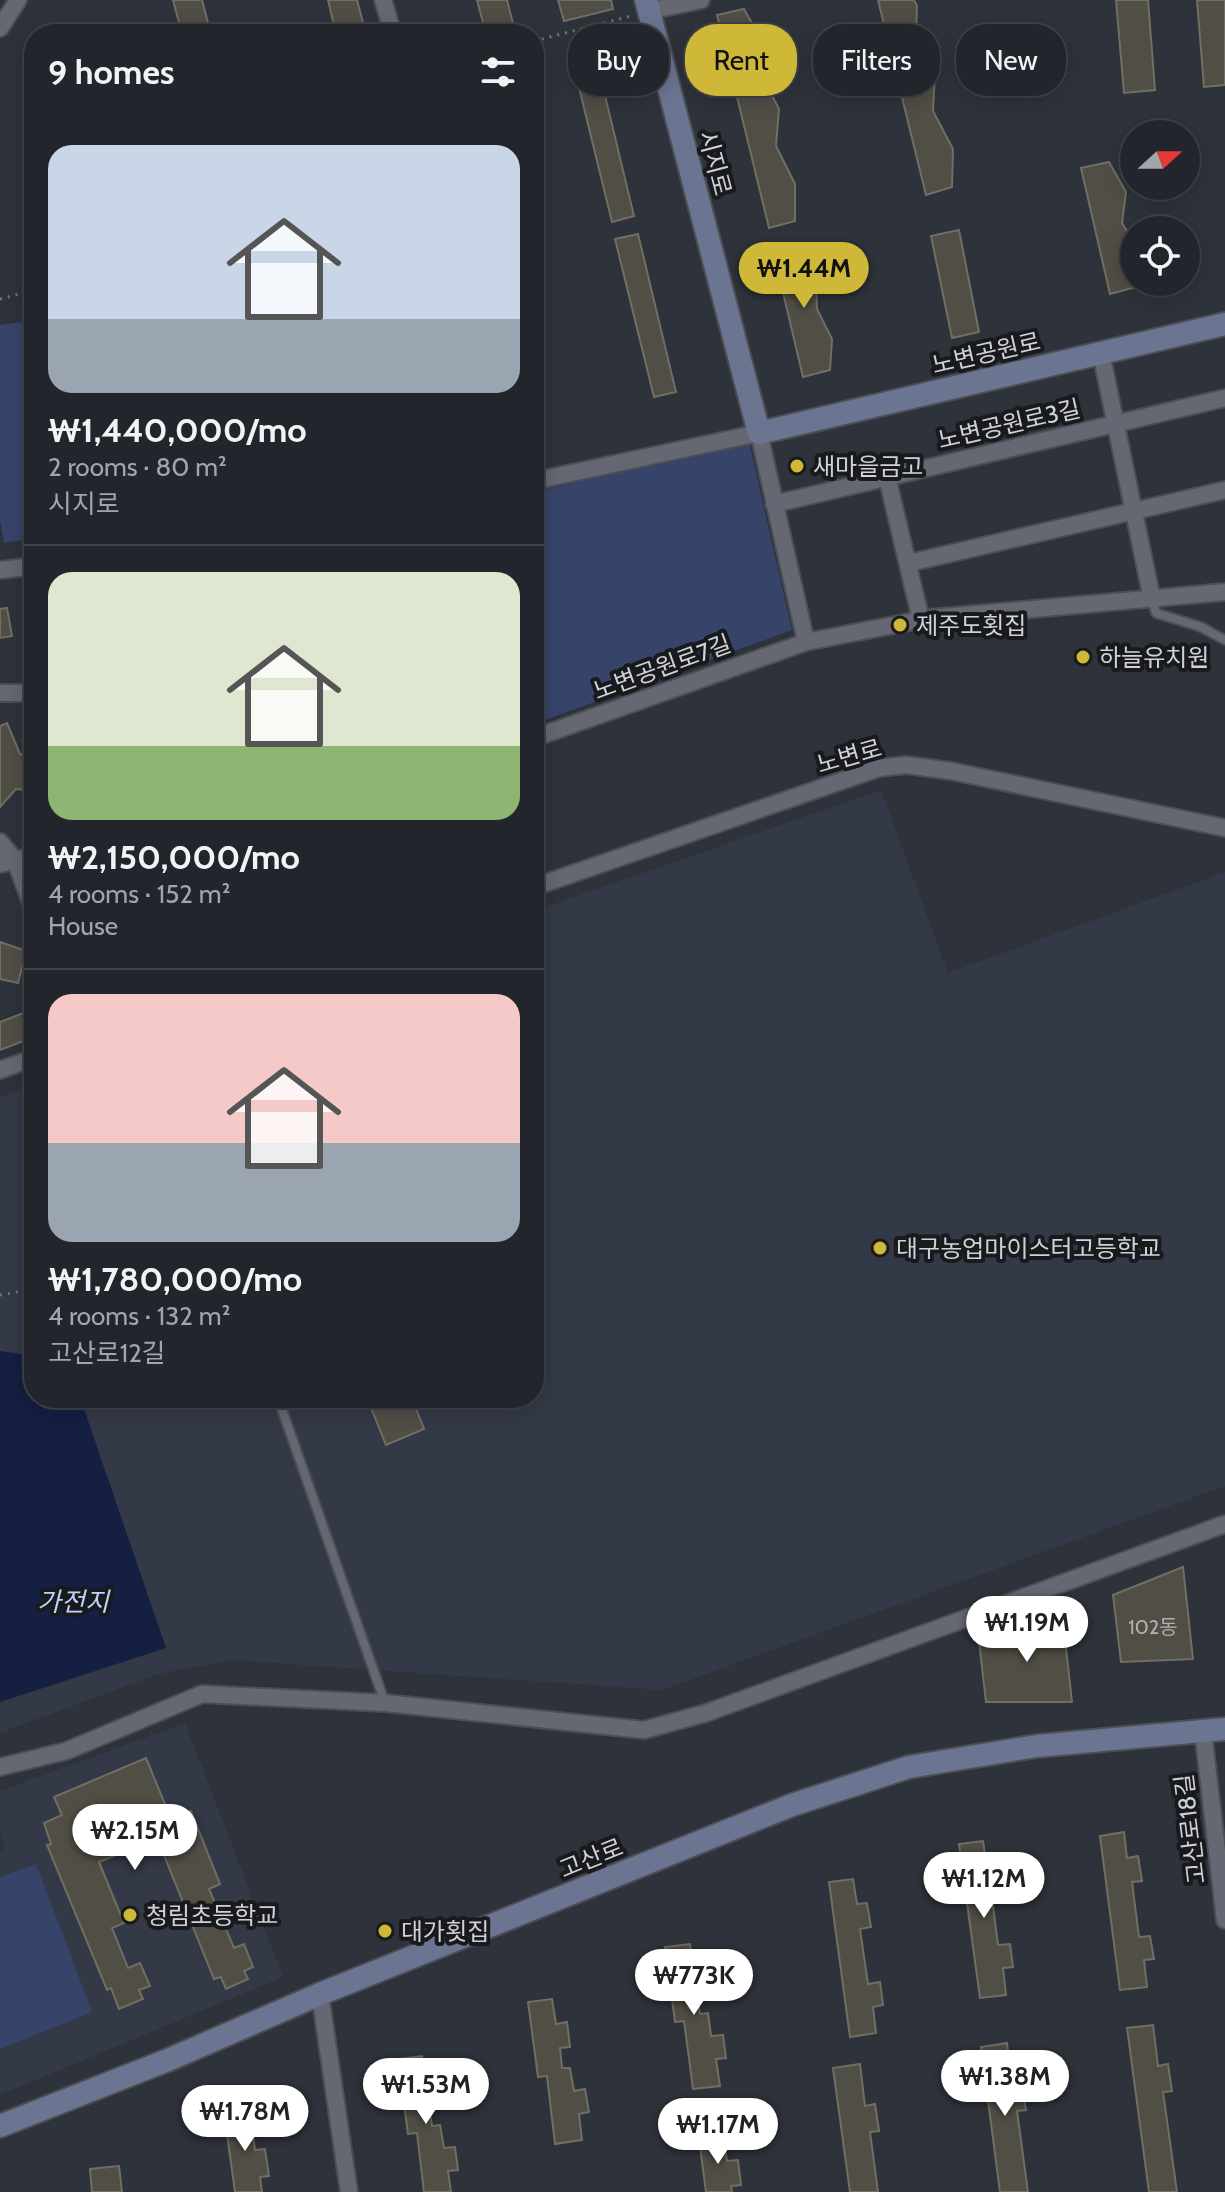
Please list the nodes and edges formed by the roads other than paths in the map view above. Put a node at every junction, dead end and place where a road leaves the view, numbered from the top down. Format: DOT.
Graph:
graph roads {
  1 [pos="18,0"];
  2 [pos="383,0"];
  3 [pos="701,0"];
  4 [pos="647,6"];
  5 [pos="390,24"];
  6 [pos="0,28"];
  7 [pos="1225,324"];
  8 [pos="1101,353"];
  9 [pos="1225,398"];
  10 [pos="1115,424"];
  11 [pos="759,433"];
  12 [pos="887,477"];
  13 [pos="544,479"];
  14 [pos="1225,490"];
  15 [pos="774,504"];
  16 [pos="1135,511"];
  17 [pos="909,563"];
  18 [pos="24,567"];
  19 [pos="0,570"];
  20 [pos="1225,592"];
  21 [pos="1152,599"];
  22 [pos="921,620"];
  23 [pos="1225,640"];
  24 [pos="806,642"];
  25 [pos="0,693"];
  26 [pos="24,693"];
  27 [pos="544,734"];
  28 [pos="1225,828"];
  29 [pos="0,842"];
  30 [pos="7,862"];
  31 [pos="544,883"];
  32 [pos="24,893"];
  33 [pos="24,1062"];
  34 [pos="0,1070"];
  35 [pos="282,1408"];
  36 [pos="1225,1524"];
  37 [pos="385,1703"];
  38 [pos="1214,1730"];
  39 [pos="0,1767"];
  40 [pos="1225,1920"];
  41 [pos="320,1994"];
  42 [pos="0,2126"];
  43 [pos="349,2192"];
  1 -- 6 [label="street"];
  2 -- 5 [label="street"];
  3 -- 4 [label="street"];
  4 -- 11 [label="main road, 시지로"];
  7 -- 8 [label="main road, 노변공원로"];
  8 -- 10 [label="street, 노변공원로3길"];
  8 -- 11 [label="main road, 노변공원로"];
  9 -- 10 [label="street, 노변공원로3길"];
  10 -- 12 [label="street, 노변공원로3길"];
  10 -- 16 [label="street, 노변공원로3길"];
  11 -- 13 [label="street, 노변공원로"];
  11 -- 15 [label="street"];
  12 -- 15 [label="street, 노변공원로3길"];
  12 -- 17 [label="street"];
  14 -- 16 [label="street"];
  15 -- 24 [label="street"];
  16 -- 17 [label="street"];
  16 -- 21 [label="street, 노변공원로3길"];
  17 -- 22 [label="street"];
  18 -- 19 [label="street"];
  20 -- 21 [label="street"];
  21 -- 22 [label="street"];
  21 -- 23 [label="lane"];
  22 -- 24 [label="street"];
  24 -- 27 [label="street, 노변공원로7길"];
  25 -- 26 [label="street"];
  28 -- 31 [label="street, 노변로"];
  29 -- 30 [label="street"];
  30 -- 32 [label="street"];
  33 -- 34 [label="street"];
  35 -- 37 [label="lane"];
  36 -- 37 [label="street"];
  37 -- 39 [label="street"];
  38 -- 40 [label="street, 고산로18길"];
  38 -- 41 [label="main road, 고산로"];
  41 -- 42 [label="main road, 고산로"];
  41 -- 43 [label="street"];
}
